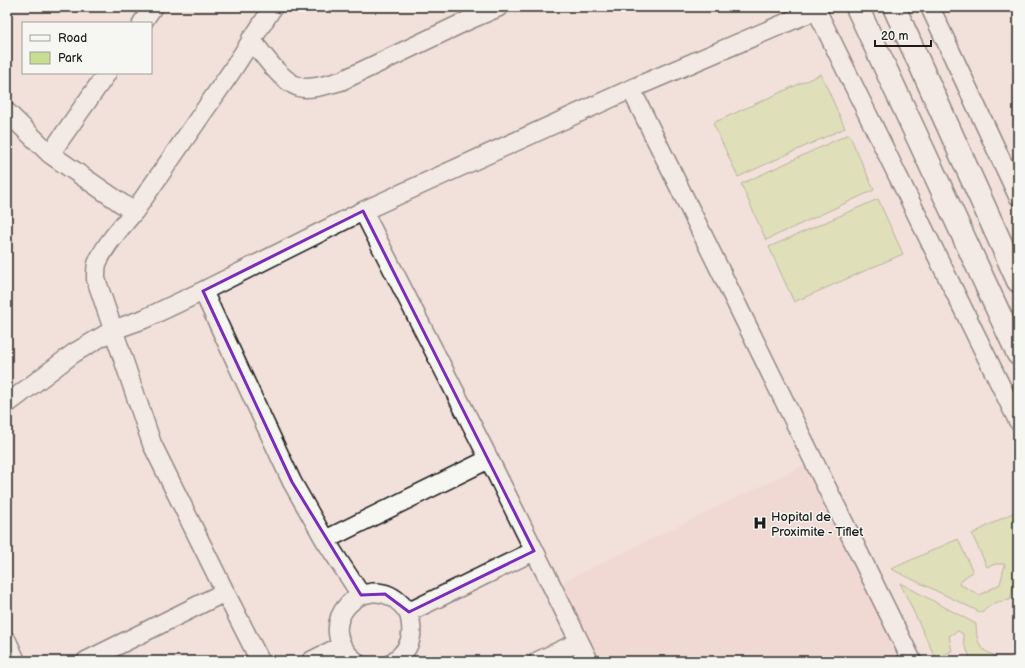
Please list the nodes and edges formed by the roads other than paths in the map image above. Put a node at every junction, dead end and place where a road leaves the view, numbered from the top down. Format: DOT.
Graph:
graph roads {
  1 [pos="153,7"];
  2 [pos="273,7"];
  3 [pos="499,7"];
  4 [pos="857,7"];
  5 [pos="894,7"];
  6 [pos="930,7"];
  7 [pos="815,9"];
  8 [pos="143,22"];
  9 [pos="251,39"];
  10 [pos="106,74"];
  11 [pos="631,89"];
  12 [pos="7,112"];
  13 [pos="50,154"];
  14 [pos="1018,196"];
  15 [pos="363,211"];
  16 [pos="134,212"];
  17 [pos="1018,281"];
  18 [pos="203,292"];
  19 [pos="113,330"];
  20 [pos="1018,354"];
  21 [pos="7,404"];
  22 [pos="1018,421"];
  23 [pos="489,458"];
  24 [pos="325,540"];
  25 [pos="534,551"];
  26 [pos="224,592"];
  27 [pos="360,595"];
  28 [pos="409,612"];
  29 [pos="7,640"];
  30 [pos="579,642"];
  31 [pos="341,646"];
  32 [pos="16,661"];
  33 [pos="86,661"];
  34 [pos="260,661"];
  35 [pos="311,661"];
  36 [pos="355,661"];
  37 [pos="394,661"];
  38 [pos="538,661"];
  39 [pos="589,661"];
  40 [pos="912,661"];
  1 -- 8 [label="street"];
  2 -- 9 [label="street"];
  3 -- 9 [label="street"];
  4 -- 20 [label="main road"];
  5 -- 17 [label="main road"];
  6 -- 14 [label="street"];
  7 -- 11 [label="street"];
  7 -- 22 [label="street"];
  9 -- 16 [label="street"];
  10 -- 13 [label="street"];
  11 -- 15 [label="street"];
  11 -- 40 [label="street"];
  12 -- 13 [label="street"];
  13 -- 16 [label="street"];
  15 -- 18 [label="street"];
  15 -- 23 [label="street"];
  16 -- 19 [label="street"];
  18 -- 19 [label="street"];
  18 -- 24 [label="street"];
  19 -- 21 [label="street"];
  19 -- 26 [label="street"];
  23 -- 24 [label="street"];
  23 -- 25 [label="street"];
  24 -- 27 [label="street"];
  25 -- 28 [label="street"];
  25 -- 30 [label="street"];
  26 -- 33 [label="street"];
  26 -- 34 [label="street"];
  27 -- 28 [label="street"];
  27 -- 31 [label="street"];
  28 -- 37 [label="street"];
  29 -- 32 [label="street"];
  30 -- 38 [label="street"];
  30 -- 39 [label="street"];
  31 -- 35 [label="street"];
  31 -- 36 [label="street"];
}
